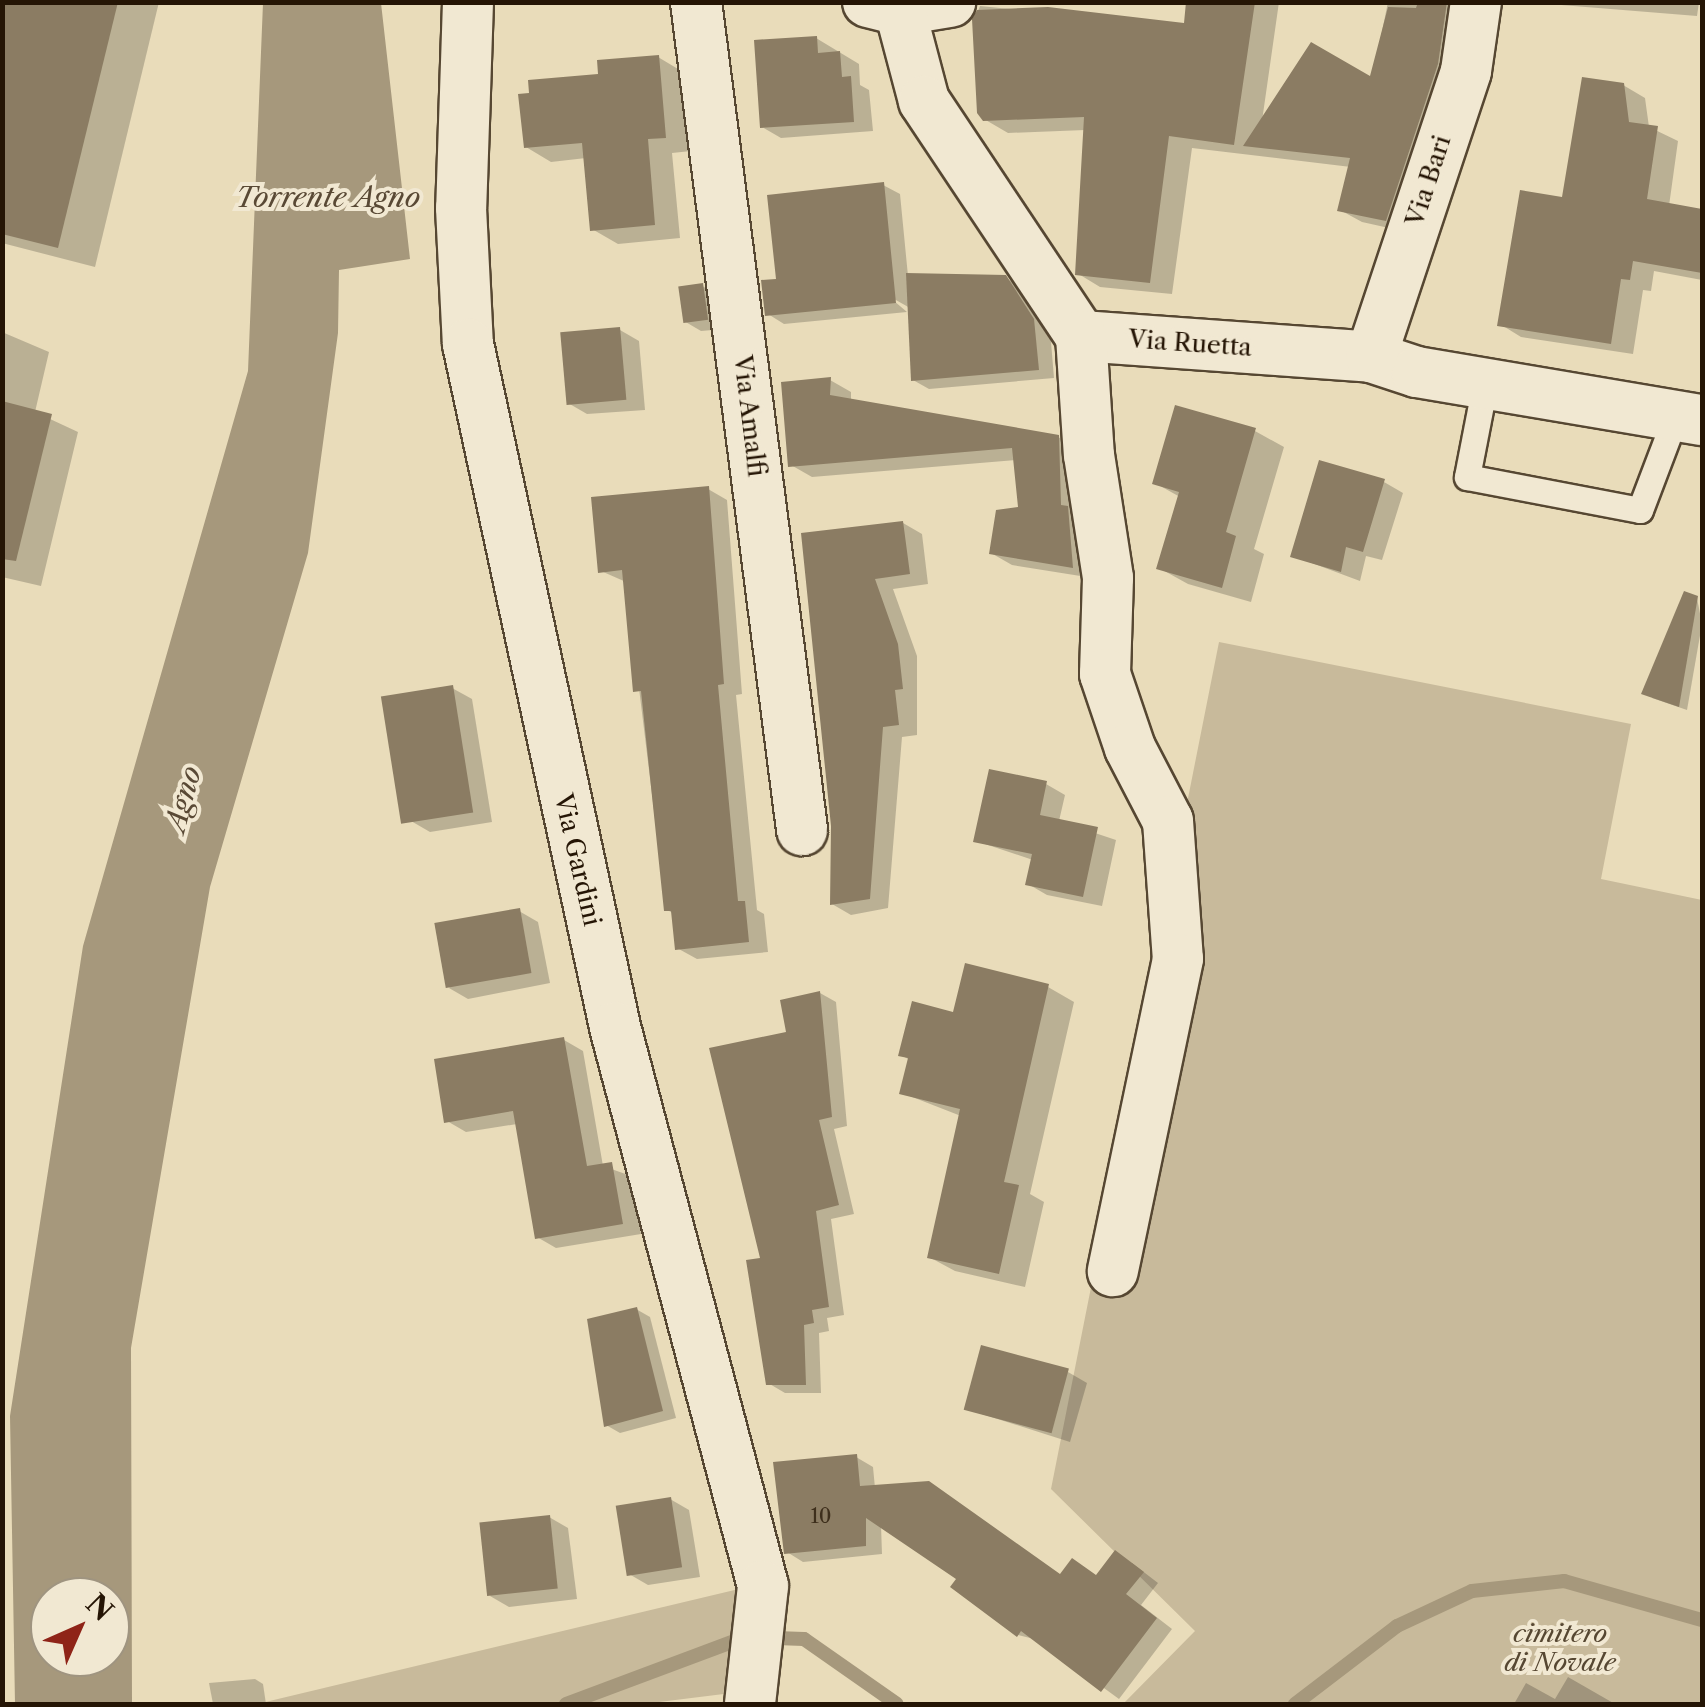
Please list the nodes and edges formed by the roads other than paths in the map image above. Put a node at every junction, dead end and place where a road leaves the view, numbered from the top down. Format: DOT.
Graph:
graph roads {
  1 [pos="468,2"];
  2 [pos="696,2"];
  3 [pos="950,2"];
  4 [pos="1476,2"];
  5 [pos="884,6"];
  6 [pos="1080,336"];
  7 [pos="1371,356"];
  8 [pos="1486,379"];
  9 [pos="1689,418"];
  10 [pos="802,830"];
  11 [pos="1113,1271"];
  12 [pos="753,1691"];
  1 -- 12 [label="street, Via Gardini"];
  2 -- 10 [label="street, Via Amalfi"];
  3 -- 5 [label="street"];
  4 -- 7 [label="street, Via Bari"];
  5 -- 6 [label="street"];
  6 -- 7 [label="street, Via Ruetta"];
  6 -- 11 [label="street"];
  7 -- 8 [label="street, Via Ruetta"];
  8 -- 9 [label="street, Via Ruetta"];
  8 -- 9 [label="lane"];
}
